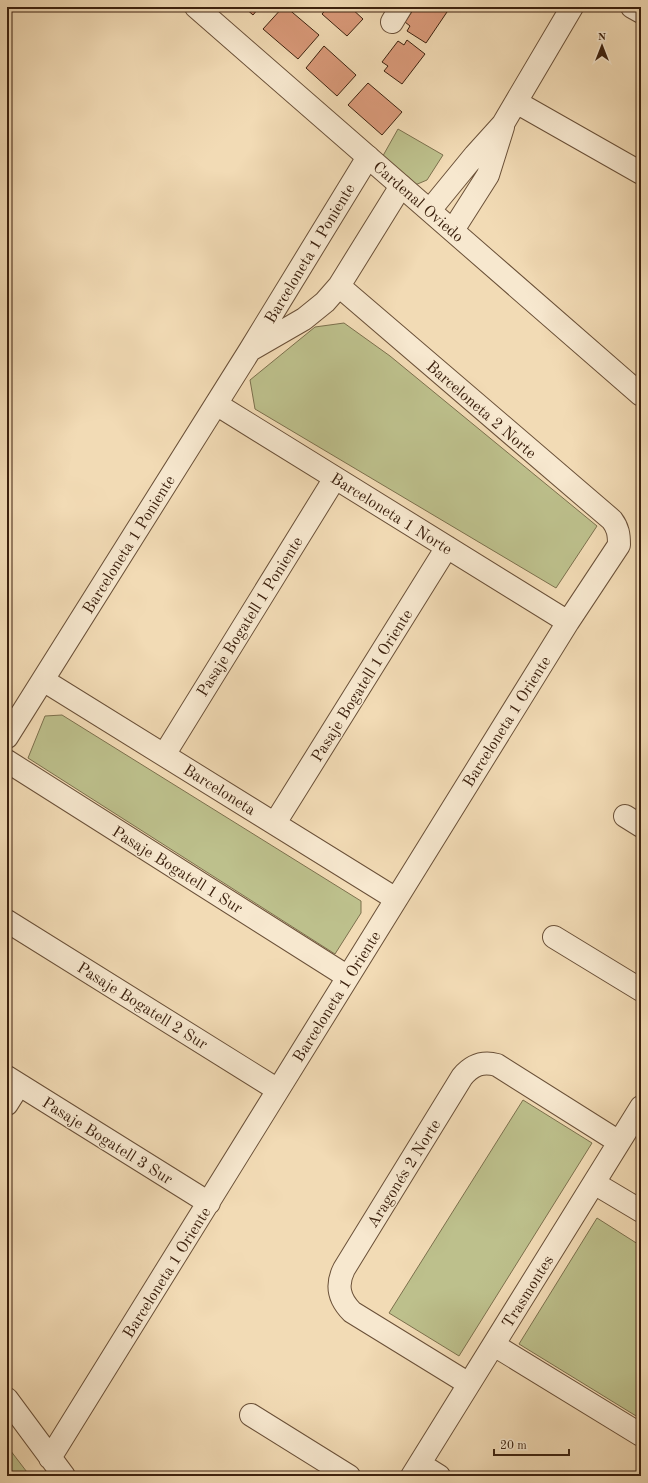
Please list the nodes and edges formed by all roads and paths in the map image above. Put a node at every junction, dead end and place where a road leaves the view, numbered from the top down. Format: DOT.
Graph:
graph roads {
  1 [pos="196,7"];
  2 [pos="572,7"];
  3 [pos="632,7"];
  4 [pos="641,12"];
  5 [pos="516,102"];
  6 [pos="504,124"];
  7 [pos="368,157"];
  8 [pos="641,173"];
  9 [pos="401,186"];
  10 [pos="430,210"];
  11 [pos="453,230"];
  12 [pos="339,286"];
  13 [pos="250,350"];
  14 [pos="641,394"];
  15 [pos="216,404"];
  16 [pos="335,478"];
  17 [pos="619,535"];
  18 [pos="447,547"];
  19 [pos="568,622"];
  20 [pos="43,680"];
  21 [pos="7,737"];
  22 [pos="164,755"];
  23 [pos="7,761"];
  24 [pos="275,823"];
  25 [pos="396,899"];
  26 [pos="7,921"];
  27 [pos="554,937"];
  28 [pos="348,977"];
  29 [pos="641,990"];
  30 [pos="13,1081"];
  31 [pos="278,1090"];
  32 [pos="7,1104"];
  33 [pos="641,1107"];
  34 [pos="619,1142"];
  35 [pos="594,1182"];
  36 [pos="208,1202"];
  37 [pos="641,1211"];
  38 [pos="494,1345"];
  39 [pos="469,1384"];
  40 [pos="7,1399"];
  41 [pos="251,1415"];
  42 [pos="641,1435"];
  43 [pos="50,1458"];
  44 [pos="416,1470"];
  45 [pos="64,1476"];
  46 [pos="349,1476"];
  47 [pos="439,1476"];
  1 -- 7 [label="street, Cardenal Oviedo"];
  2 -- 5 [label="street"];
  3 -- 4 [label="street"];
  5 -- 6 [label="street"];
  5 -- 8 [label="street"];
  6 -- 10 [label="street"];
  6 -- 11 [label="street"];
  7 -- 9 [label="street, Cardenal Oviedo"];
  7 -- 13 [label="street, Barceloneta 1 Poniente"];
  9 -- 10 [label="street, Cardenal Oviedo"];
  9 -- 12 [label="street, Barceloneta 1 Poniente"];
  10 -- 11 [label="street, Cardenal Oviedo"];
  11 -- 14 [label="street, Cardenal Oviedo"];
  12 -- 13 [label="street, Barceloneta 1 Poniente"];
  12 -- 17 [label="street, Barceloneta 2 Norte"];
  13 -- 15 [label="street, Barceloneta 1 Poniente"];
  15 -- 16 [label="street, Barceloneta 1 Norte"];
  15 -- 20 [label="street, Barceloneta 1 Poniente"];
  16 -- 18 [label="street, Barceloneta 1 Norte"];
  16 -- 22 [label="street, Pasaje Bogatell 1 Poniente"];
  17 -- 19 [label="street, Barceloneta 1 Oriente"];
  18 -- 19 [label="street, Barceloneta 1 Norte"];
  18 -- 24 [label="street, Pasaje Bogatell 1 Oriente"];
  19 -- 25 [label="street, Barceloneta 1 Oriente"];
  20 -- 21 [label="street, Barceloneta 1 Poniente"];
  20 -- 22 [label="street, Barceloneta"];
  22 -- 24 [label="street, Barceloneta"];
  23 -- 28 [label="street, Pasaje Bogatell 1 Sur"];
  24 -- 25 [label="street, Barceloneta"];
  25 -- 28 [label="street, Barceloneta 1 Oriente"];
  26 -- 31 [label="street, Pasaje Bogatell 2 Sur"];
  27 -- 29 [label="street"];
  28 -- 31 [label="street, Barceloneta 1 Oriente"];
  30 -- 32 [label="street"];
  30 -- 36 [label="street, Pasaje Bogatell 3 Sur"];
  31 -- 36 [label="street, Barceloneta 1 Oriente"];
  33 -- 34 [label="street, Trasmontes"];
  34 -- 35 [label="street, Trasmontes"];
  34 -- 39 [label="street, Aragonés 2 Norte"];
  35 -- 37 [label="street"];
  35 -- 38 [label="street, Trasmontes"];
  36 -- 43 [label="street, Barceloneta 1 Oriente"];
  38 -- 39 [label="street, Trasmontes"];
  38 -- 42 [label="street"];
  39 -- 44 [label="street, Trasmontes"];
  40 -- 43 [label="street"];
  41 -- 46 [label="street"];
  43 -- 45 [label="street"];
  44 -- 47 [label="street"];
}
